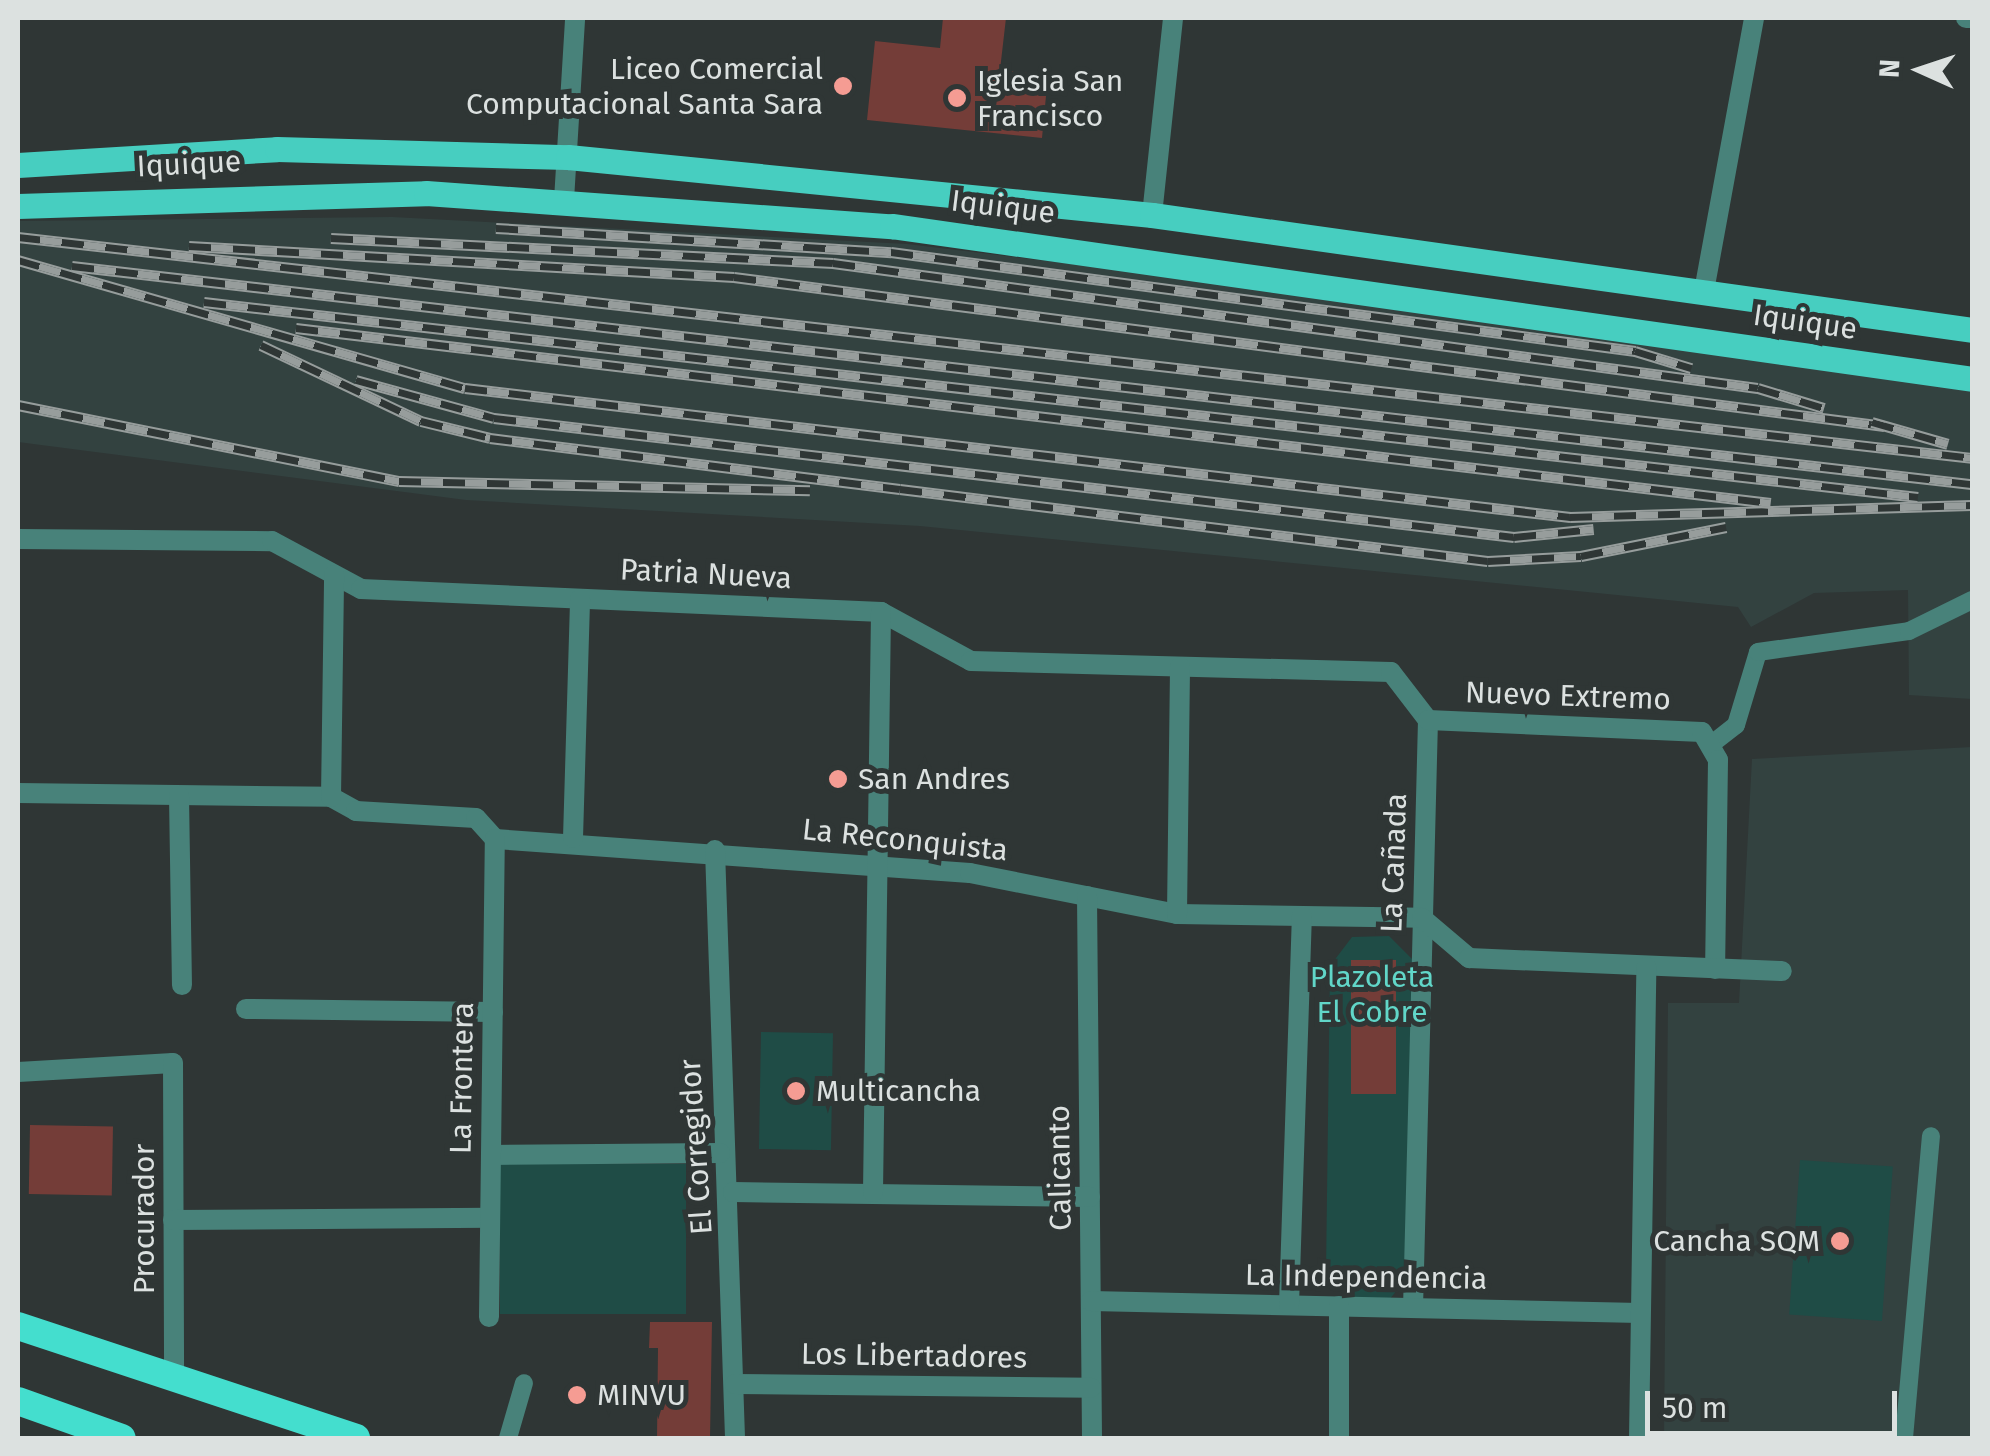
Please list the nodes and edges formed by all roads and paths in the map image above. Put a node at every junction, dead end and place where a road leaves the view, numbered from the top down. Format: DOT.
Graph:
graph roads {
  1 [pos="575,18"];
  2 [pos="1173,18"];
  3 [pos="1754,18"];
  4 [pos="568,157"];
  5 [pos="18,166"];
  6 [pos="564,200"];
  7 [pos="18,206"];
  8 [pos="1152,215"];
  9 [pos="1704,291"];
  10 [pos="1972,330"];
  11 [pos="1972,379"];
  12 [pos="18,538"];
  13 [pos="334,575"];
  14 [pos="580,598"];
  15 [pos="1972,600"];
  16 [pos="881,612"];
  17 [pos="1180,667"];
  18 [pos="1428,720"];
  19 [pos="1713,743"];
  20 [pos="18,793"];
  21 [pos="180,796"];
  22 [pos="331,797"];
  23 [pos="574,838"];
  24 [pos="496,840"];
  25 [pos="715,850"];
  26 [pos="874,868"];
  27 [pos="1087,896"];
  28 [pos="1176,914"];
  29 [pos="1302,916"];
  30 [pos="1422,918"];
  31 [pos="1646,967"];
  32 [pos="1714,970"];
  33 [pos="1782,971"];
  34 [pos="182,985"];
  35 [pos="246,1009"];
  36 [pos="492,1012"];
  37 [pos="18,1072"];
  38 [pos="1930,1136"];
  39 [pos="720,1153"];
  40 [pos="491,1155"];
  41 [pos="733,1192"];
  42 [pos="873,1192"];
  43 [pos="1090,1197"];
  44 [pos="490,1218"];
  45 [pos="174,1220"];
  46 [pos="1091,1301"];
  47 [pos="1290,1305"];
  48 [pos="1339,1306"];
  49 [pos="1413,1308"];
  50 [pos="1640,1313"];
  51 [pos="489,1317"];
  52 [pos="18,1326"];
  53 [pos="174,1374"];
  54 [pos="524,1383"];
  55 [pos="736,1384"];
  56 [pos="1091,1388"];
  57 [pos="18,1401"];
  58 [pos="122,1438"];
  59 [pos="356,1438"];
  60 [pos="508,1438"];
  61 [pos="735,1438"];
  62 [pos="1092,1438"];
  63 [pos="1338,1438"];
  64 [pos="1638,1438"];
  65 [pos="1904,1438"];
  1 -- 4 [label="street"];
  2 -- 8 [label="street"];
  3 -- 9 [label="street"];
  4 -- 5 [label="main road, Iquique"];
  4 -- 6 [label="street"];
  4 -- 8 [label="main road, Iquique"];
  6 -- 7 [label="main road, Iquique"];
  6 -- 11 [label="main road, Iquique"];
  8 -- 9 [label="main road, Iquique"];
  9 -- 10 [label="main road, Iquique"];
  12 -- 13 [label="street, Patria Nueva"];
  13 -- 14 [label="street, Patria Nueva"];
  13 -- 22 [label="street"];
  14 -- 16 [label="street, Patria Nueva"];
  14 -- 23 [label="street"];
  15 -- 19 [label="lane"];
  16 -- 17 [label="street, Patria Nueva"];
  16 -- 26 [label="street"];
  17 -- 18 [label="street, Patria Nueva"];
  17 -- 28 [label="street"];
  18 -- 19 [label="street, Nuevo Extremo"];
  18 -- 30 [label="street, La Cañada"];
  19 -- 32 [label="street"];
  20 -- 21 [label="street"];
  21 -- 22 [label="street"];
  21 -- 34 [label="street"];
  22 -- 24 [label="street"];
  23 -- 24 [label="street, La Reconquista"];
  23 -- 25 [label="street, La Reconquista"];
  24 -- 36 [label="street, La Frontera"];
  25 -- 26 [label="street, La Reconquista"];
  25 -- 39 [label="street, El Corregidor"];
  26 -- 27 [label="street, La Reconquista"];
  26 -- 42 [label="street"];
  27 -- 28 [label="street, La Reconquista"];
  27 -- 43 [label="street, Calicanto"];
  28 -- 29 [label="street, La Reconquista"];
  29 -- 30 [label="street, La Reconquista"];
  29 -- 47 [label="street"];
  30 -- 31 [label="street"];
  30 -- 49 [label="street, La Cañada"];
  31 -- 32 [label="street"];
  31 -- 50 [label="street"];
  32 -- 33 [label="street"];
  35 -- 36 [label="street"];
  36 -- 40 [label="street, La Frontera"];
  37 -- 45 [label="street, Procurador"];
  38 -- 65 [label="lane"];
  39 -- 40 [label="street"];
  39 -- 41 [label="street, El Corregidor"];
  40 -- 44 [label="street, La Frontera"];
  41 -- 42 [label="street"];
  41 -- 55 [label="street, El Corregidor"];
  42 -- 43 [label="street"];
  43 -- 46 [label="street, Calicanto"];
  44 -- 45 [label="street"];
  44 -- 51 [label="street, La Frontera"];
  45 -- 53 [label="street, Procurador"];
  46 -- 47 [label="street, La Independencia"];
  46 -- 56 [label="street, Calicanto"];
  47 -- 48 [label="street, La Independencia"];
  48 -- 49 [label="street, La Independencia"];
  48 -- 63 [label="street"];
  49 -- 50 [label="street, La Independencia"];
  50 -- 64 [label="street"];
  52 -- 53 [label="highway"];
  53 -- 59 [label="highway"];
  54 -- 60 [label="lane"];
  55 -- 56 [label="street, Los Libertadores"];
  55 -- 61 [label="street, El Corregidor"];
  56 -- 62 [label="street, Calicanto"];
  57 -- 58 [label="highway"];
}
